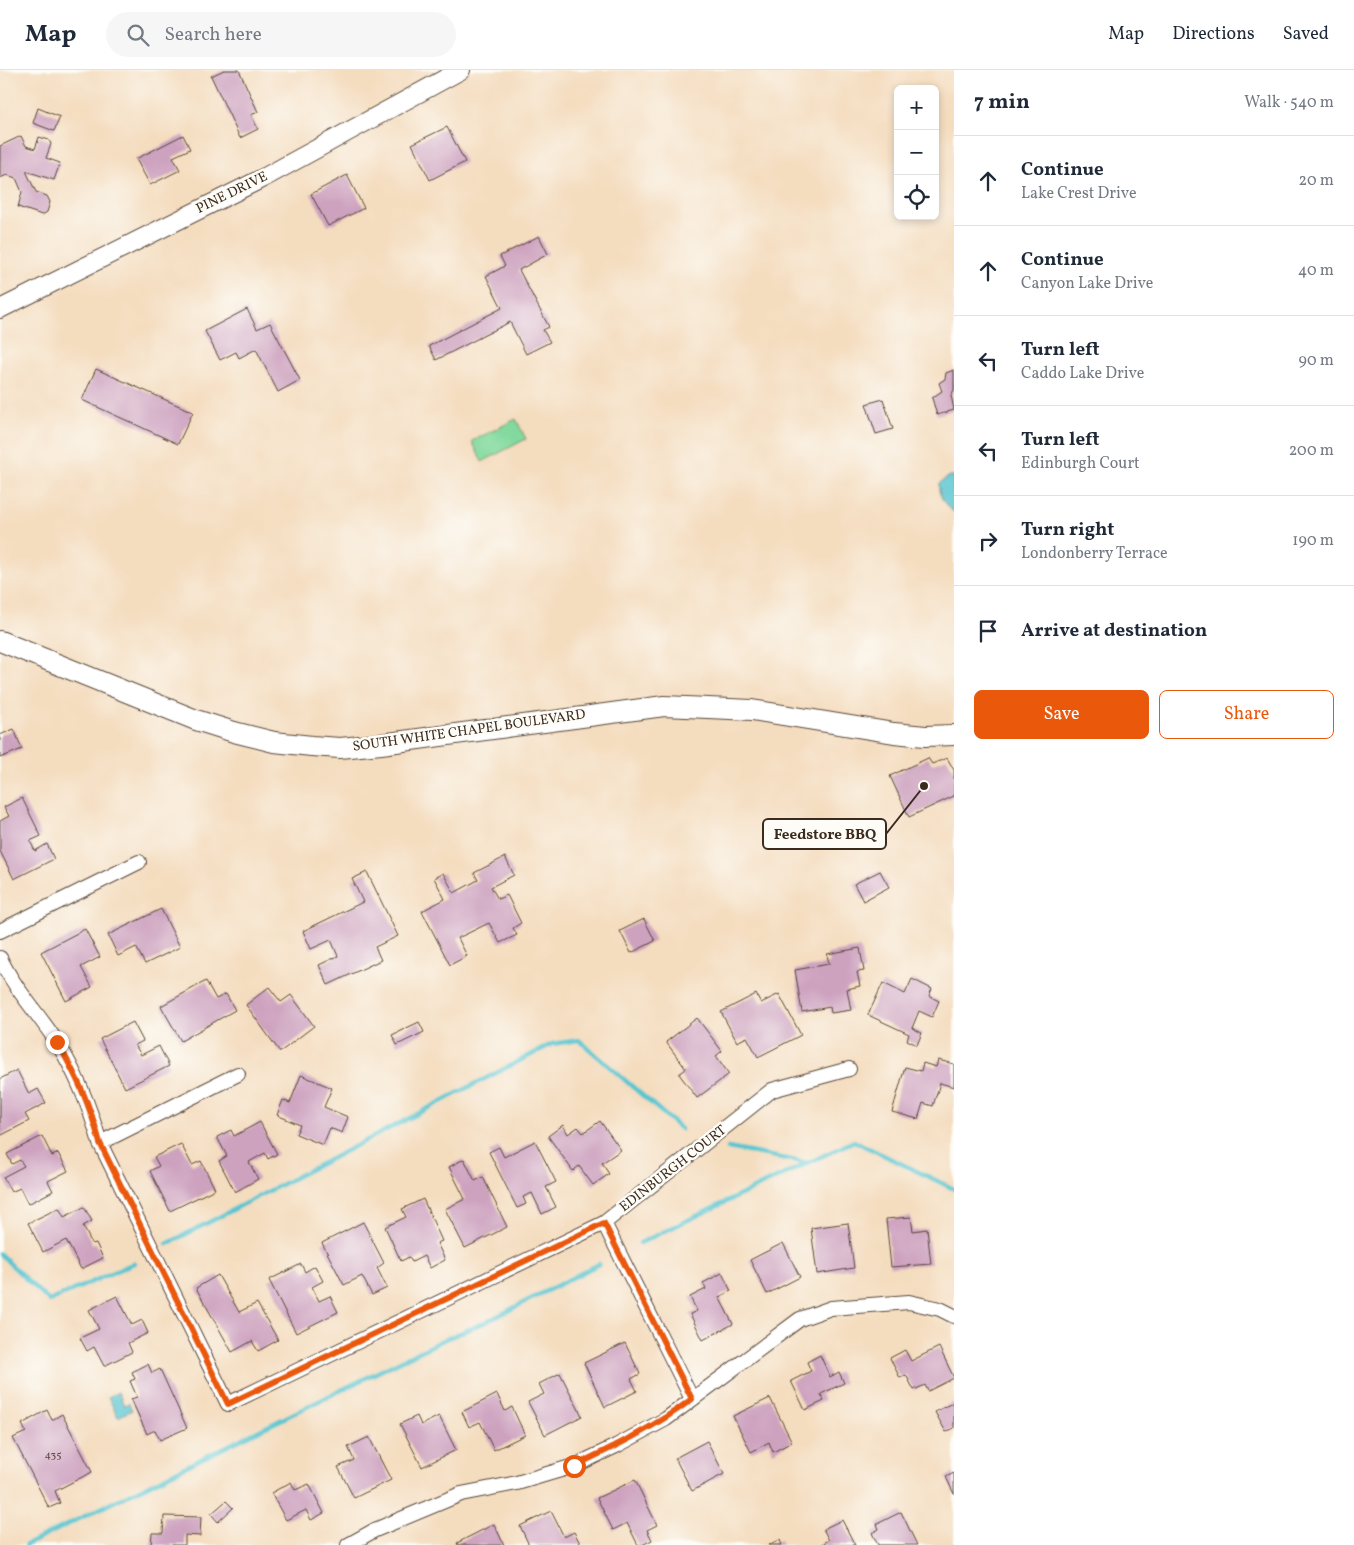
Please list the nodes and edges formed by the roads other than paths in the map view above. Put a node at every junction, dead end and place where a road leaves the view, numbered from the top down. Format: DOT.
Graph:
graph roads {
  1 [pos="462,70"];
  2 [pos="0,309"];
  3 [pos="0,641"];
  4 [pos="954,735"];
  5 [pos="139,862"];
  6 [pos="0,931"];
  7 [pos="0,958"];
  8 [pos="849,1069"];
  9 [pos="238,1074"];
  10 [pos="100,1143"];
  11 [pos="604,1223"];
  12 [pos="954,1316"];
  13 [pos="692,1399"];
  14 [pos="348,1545"];
  1 -- 2 [label="street, PINE DRIVE"];
  3 -- 4 [label="main road, SOUTH WHITE CHAPEL BOULEVARD"];
  5 -- 6 [label="street"];
  7 -- 10 [label="street"];
  8 -- 11 [label="street, EDINBURGH COURT"];
  9 -- 10 [label="street"];
  10 -- 11 [label="street, EDINBURGH COURT"];
  11 -- 13 [label="street"];
  12 -- 13 [label="street"];
  13 -- 14 [label="street"];
}
